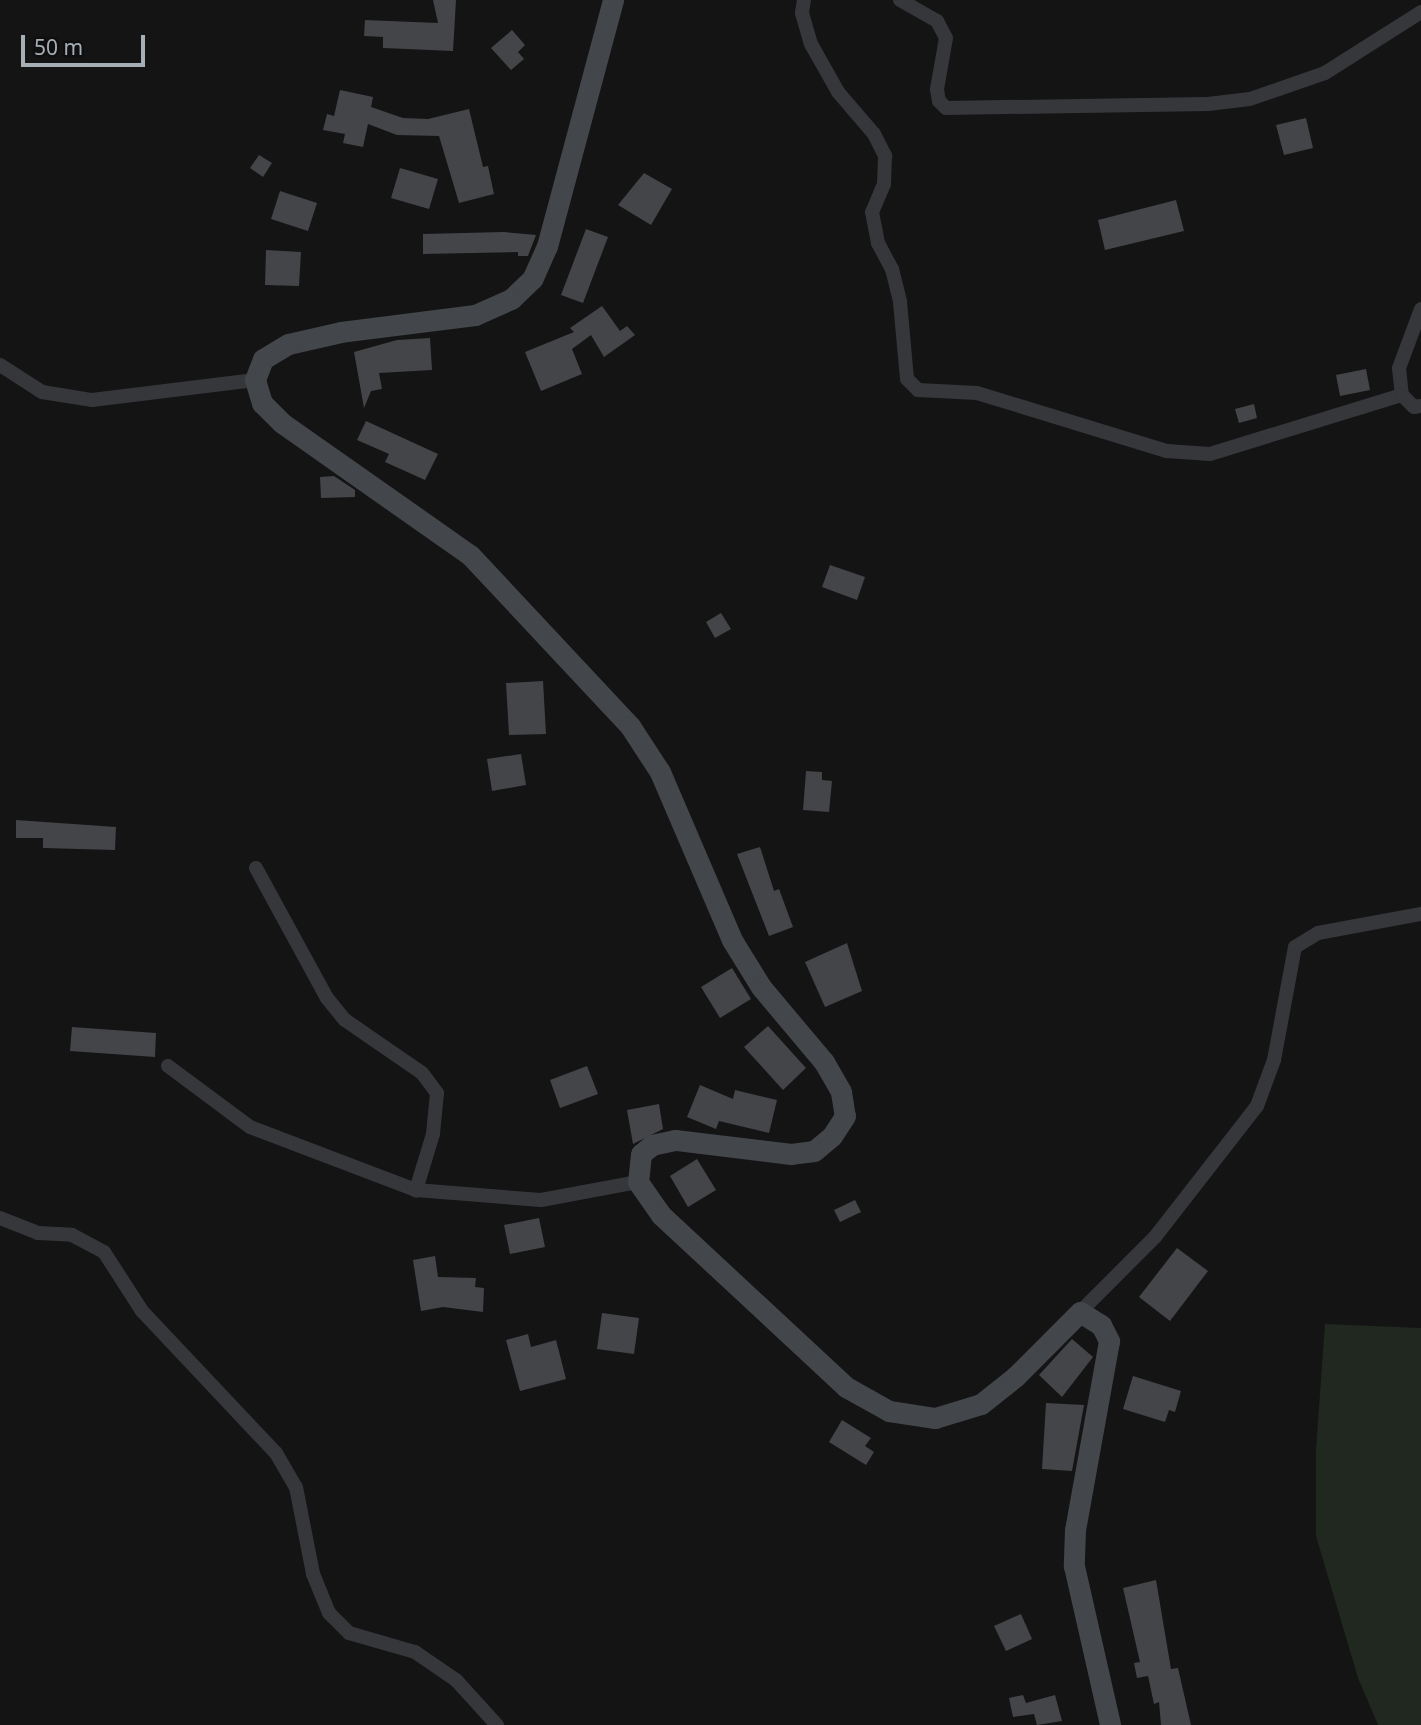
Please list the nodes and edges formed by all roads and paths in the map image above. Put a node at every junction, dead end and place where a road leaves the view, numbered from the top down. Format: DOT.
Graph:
graph roads {
  1 [pos="613,0"];
  2 [pos="804,0"];
  3 [pos="900,0"];
  4 [pos="1421,12"];
  5 [pos="1421,309"];
  6 [pos="0,365"];
  7 [pos="255,380"];
  8 [pos="1402,395"];
  9 [pos="1421,406"];
  10 [pos="256,868"];
  11 [pos="1421,914"];
  12 [pos="168,1066"];
  13 [pos="638,1182"];
  14 [pos="416,1190"];
  15 [pos="0,1218"];
  16 [pos="1080,1312"];
  17 [pos="497,1725"];
  18 [pos="1110,1725"];
  1 -- 7 [label="main road"];
  2 -- 8 [label="street"];
  3 -- 4 [label="street"];
  5 -- 8 [label="street"];
  6 -- 7 [label="street"];
  7 -- 13 [label="main road"];
  8 -- 9 [label="street"];
  10 -- 14 [label="street"];
  11 -- 16 [label="street"];
  12 -- 14 [label="street"];
  13 -- 14 [label="street"];
  13 -- 16 [label="main road"];
  15 -- 17 [label="street"];
  16 -- 18 [label="main road"];
}
